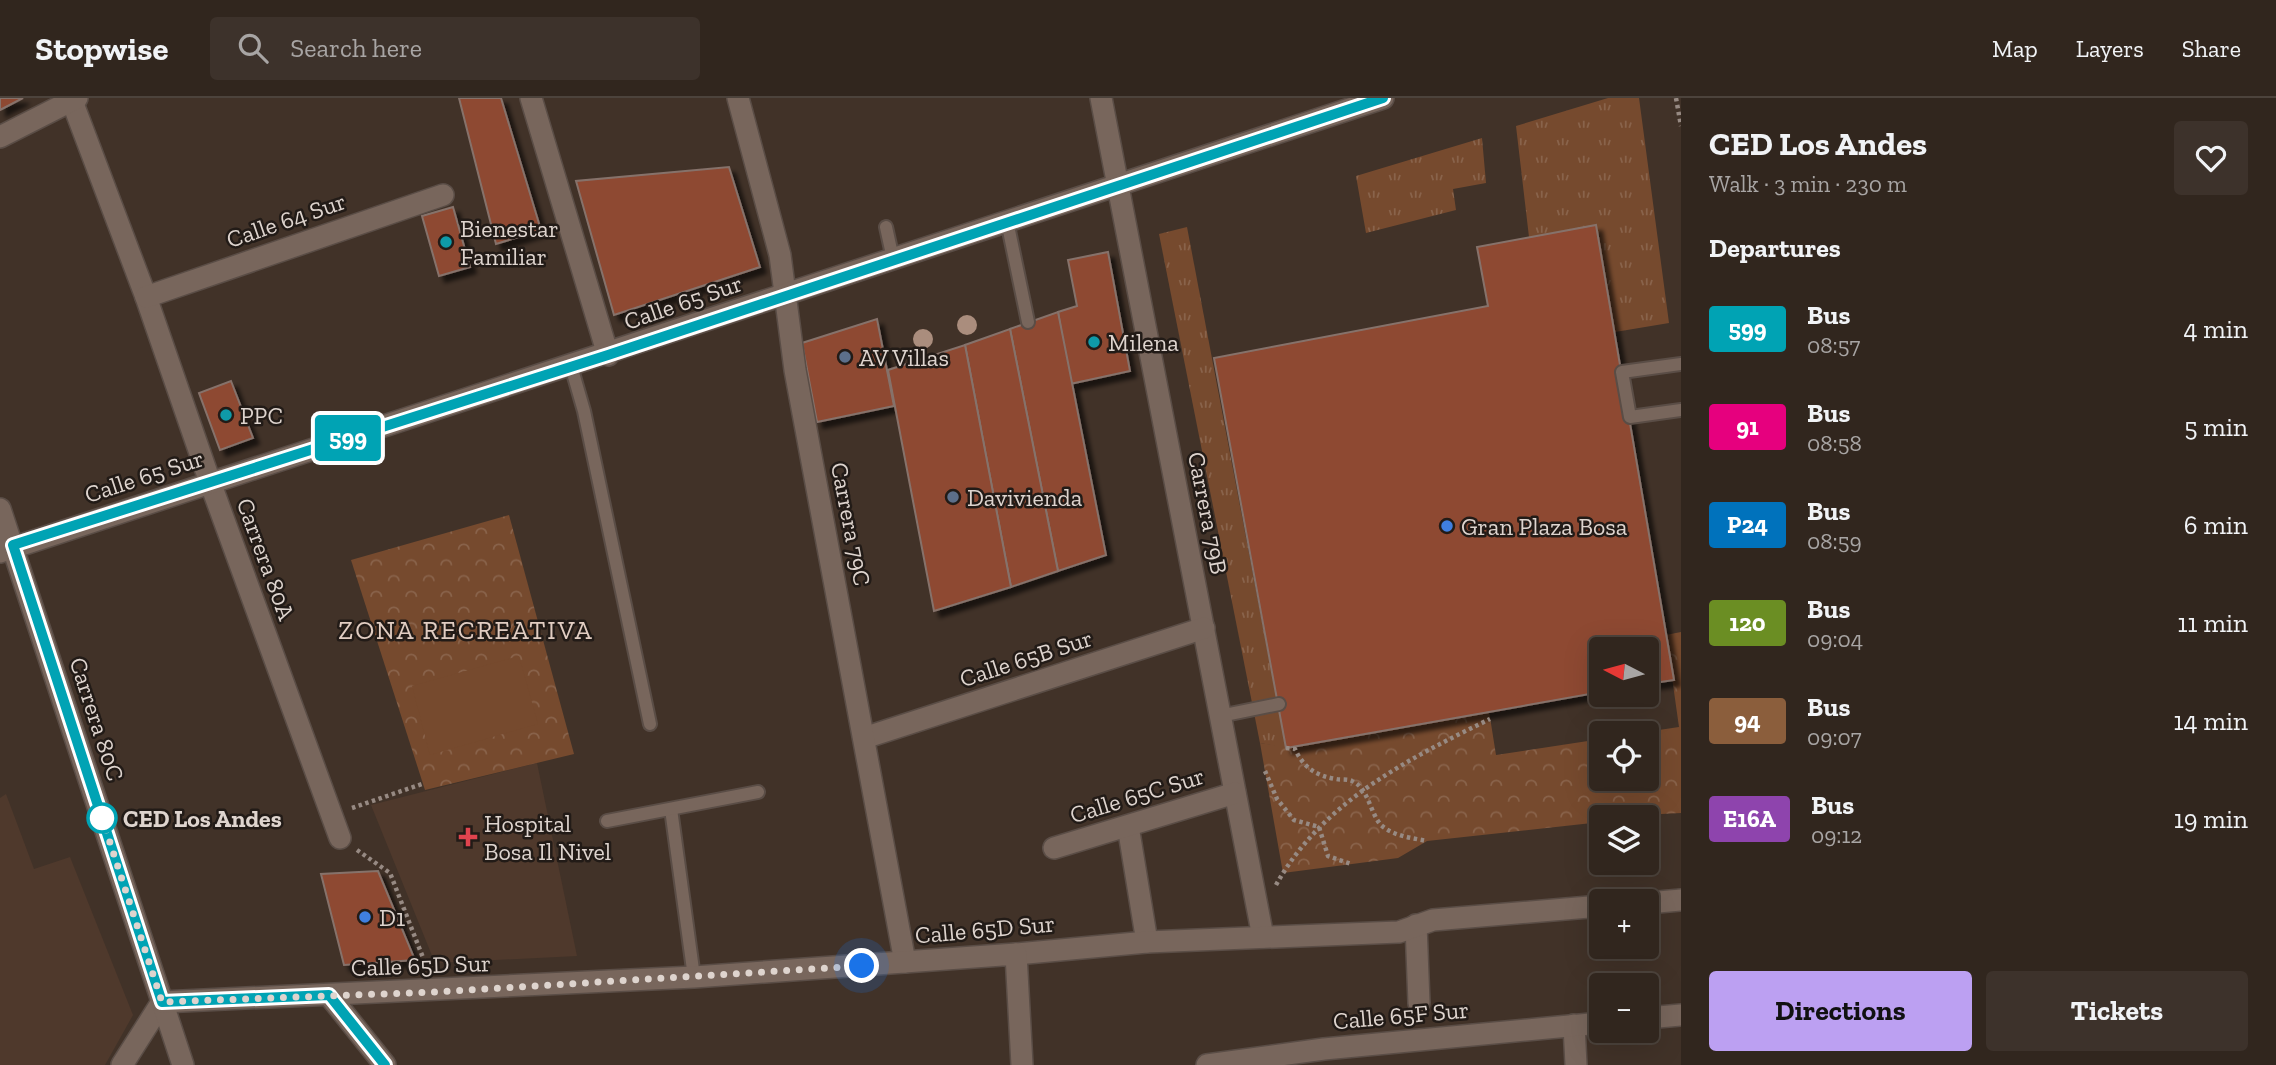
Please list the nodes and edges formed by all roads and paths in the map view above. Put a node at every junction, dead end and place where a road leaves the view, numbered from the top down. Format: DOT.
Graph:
graph roads {
  1 [pos="531,98"];
  2 [pos="738,98"];
  3 [pos="1101,98"];
  4 [pos="1382,98"];
  5 [pos="1676,98"];
  6 [pos="74,99"];
  7 [pos="1681,126"];
  8 [pos="0,137"];
  9 [pos="1118,184"];
  10 [pos="443,195"];
  11 [pos="1007,221"];
  12 [pos="886,227"];
  13 [pos="893,259"];
  14 [pos="785,295"];
  15 [pos="146,296"];
  16 [pos="1028,322"];
  17 [pos="608,355"];
  18 [pos="1681,364"];
  19 [pos="571,366"];
  20 [pos="1681,410"];
  21 [pos="210,482"];
  22 [pos="0,509"];
  23 [pos="7,549"];
  24 [pos="1204,628"];
  25 [pos="1279,704"];
  26 [pos="1220,716"];
  27 [pos="1490,719"];
  28 [pos="650,724"];
  29 [pos="863,737"];
  30 [pos="1286,747"];
  31 [pos="1265,771"];
  32 [pos="422,784"];
  33 [pos="1363,790"];
  34 [pos="758,792"];
  35 [pos="1235,793"];
  36 [pos="671,809"];
  37 [pos="331,814"];
  38 [pos="607,821"];
  39 [pos="1128,826"];
  40 [pos="1319,827"];
  41 [pos="340,838"];
  42 [pos="1427,841"];
  43 [pos="1054,848"];
  44 [pos="1351,864"];
  45 [pos="1270,896"];
  46 [pos="1681,900"];
  47 [pos="1659,902"];
  48 [pos="1589,907"];
  49 [pos="1416,925"];
  50 [pos="1263,937"];
  51 [pos="1147,942"];
  52 [pos="1016,954"];
  53 [pos="905,962"];
  54 [pos="694,977"];
  55 [pos="436,992"];
  56 [pos="329,995"];
  57 [pos="162,1002"];
  58 [pos="1419,1003"];
  59 [pos="1681,1015"];
  60 [pos="1659,1017"];
  61 [pos="1589,1024"];
  62 [pos="1574,1025"];
  63 [pos="121,1065"];
  64 [pos="183,1065"];
  65 [pos="385,1065"];
  66 [pos="1022,1065"];
  67 [pos="1207,1065"];
  68 [pos="1576,1065"];
  1 -- 17 [label="street"];
  2 -- 14 [label="street, Carrera 79C"];
  3 -- 9 [label="street, Carrera 79B"];
  4 -- 9 [label="street, Calle 65 Sur"];
  5 -- 7 [label="path"];
  6 -- 8 [label="street"];
  6 -- 15 [label="street, Carrera 80A"];
  9 -- 11 [label="street, Calle 65 Sur"];
  9 -- 24 [label="street, Carrera 79B"];
  10 -- 15 [label="street, Calle 64 Sur"];
  11 -- 13 [label="street, Calle 65 Sur"];
  11 -- 16 [label="lane"];
  12 -- 13 [label="lane"];
  13 -- 14 [label="street, Calle 65 Sur"];
  14 -- 17 [label="street, Calle 65 Sur"];
  14 -- 29 [label="street, Carrera 79C"];
  15 -- 21 [label="street, Carrera 80A"];
  17 -- 19 [label="street, Calle 65 Sur"];
  18 -- 20 [label="lane"];
  19 -- 21 [label="street, Calle 65 Sur"];
  19 -- 28 [label="lane"];
  21 -- 23 [label="street, Calle 65 Sur"];
  21 -- 37 [label="street, Carrera 80A"];
  22 -- 23 [label="street, Carrera 80C"];
  23 -- 57 [label="street, Carrera 80C"];
  24 -- 26 [label="street, Carrera 79B"];
  24 -- 29 [label="street, Calle 65B Sur"];
  25 -- 26 [label="lane"];
  26 -- 35 [label="street, Carrera 79B"];
  27 -- 33 [label="path"];
  29 -- 53 [label="street, Carrera 79C"];
  30 -- 33 [label="path"];
  31 -- 40 [label="path"];
  32 -- 37 [label="path"];
  33 -- 40 [label="path"];
  33 -- 42 [label="path"];
  34 -- 36 [label="lane"];
  35 -- 39 [label="street, Calle 65C Sur"];
  35 -- 50 [label="street, Carrera 79B"];
  36 -- 38 [label="lane"];
  36 -- 54 [label="lane"];
  37 -- 41 [label="street, Carrera 80A"];
  39 -- 43 [label="street, Calle 65C Sur"];
  39 -- 51 [label="street"];
  40 -- 44 [label="path"];
  40 -- 45 [label="path"];
  41 -- 55 [label="path"];
  46 -- 47 [label="street"];
  48 -- 49 [label="street, Calle 65D Sur"];
  49 -- 50 [label="street, Calle 65D Sur"];
  49 -- 58 [label="street"];
  50 -- 51 [label="street, Calle 65D Sur"];
  51 -- 52 [label="street, Calle 65D Sur"];
  52 -- 53 [label="street, Calle 65D Sur"];
  52 -- 66 [label="street"];
  53 -- 54 [label="street, Calle 65D Sur"];
  54 -- 55 [label="street, Calle 65D Sur"];
  55 -- 56 [label="street, Calle 65D Sur"];
  56 -- 57 [label="street, Calle 65D Sur"];
  56 -- 65 [label="street"];
  57 -- 63 [label="street"];
  57 -- 64 [label="street, Carrera 80C"];
  59 -- 60 [label="street"];
  61 -- 62 [label="street, Calle 65F Sur"];
  62 -- 67 [label="street, Calle 65F Sur"];
  62 -- 68 [label="street"];
}
